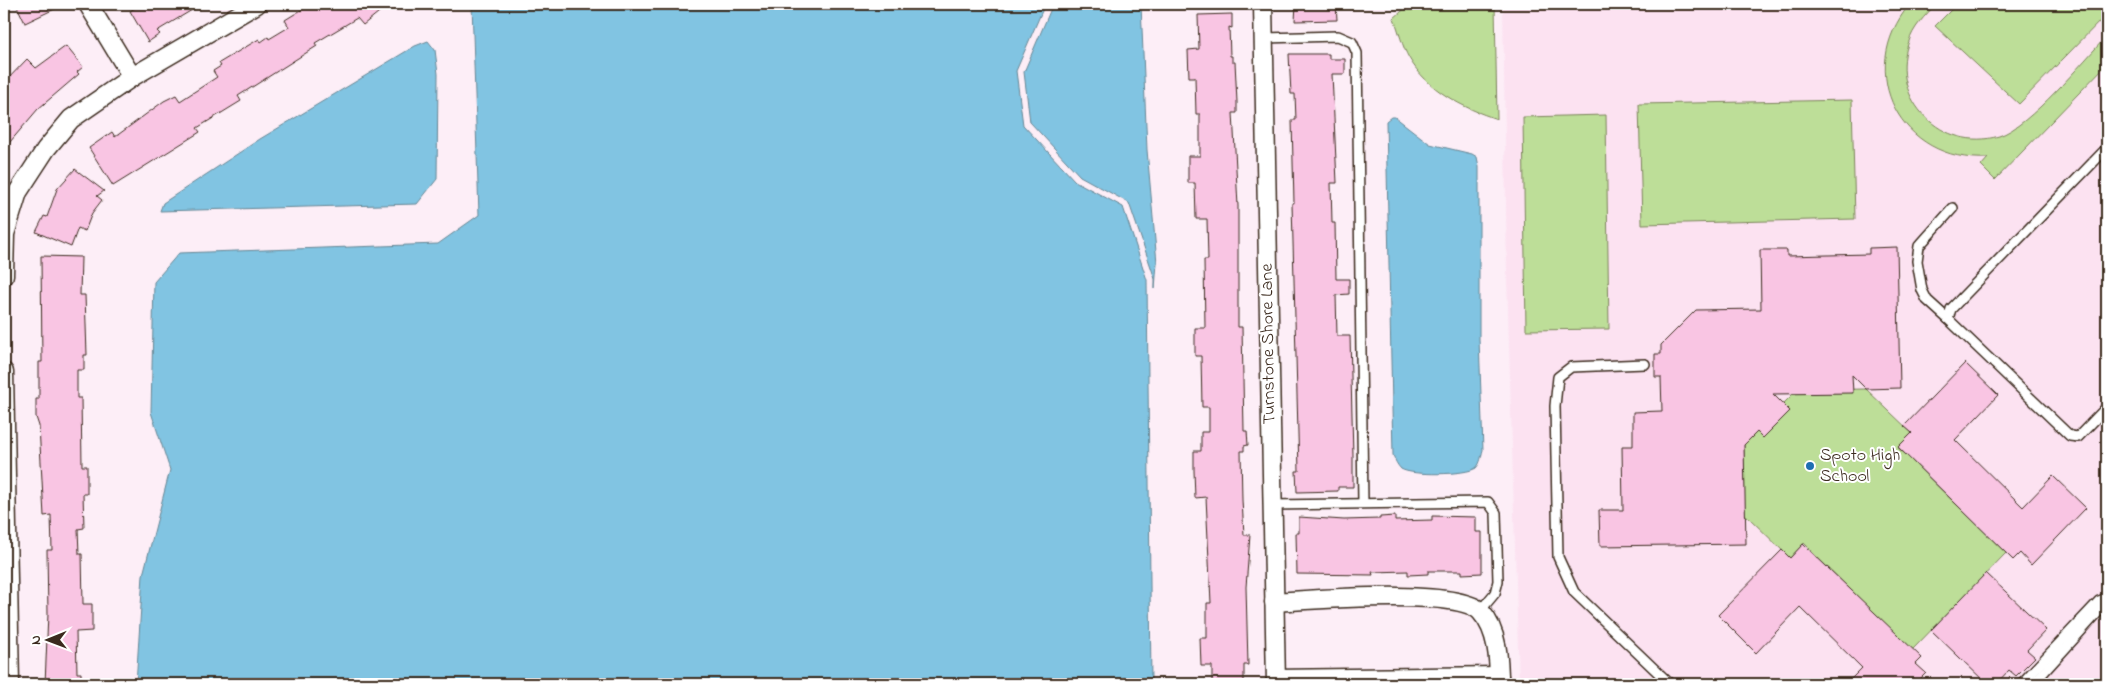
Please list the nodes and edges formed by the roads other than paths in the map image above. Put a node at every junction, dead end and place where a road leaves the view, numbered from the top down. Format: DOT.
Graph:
graph roads {
  1 [pos="88,4"];
  2 [pos="257,4"];
  3 [pos="1263,4"];
  4 [pos="1264,38"];
  5 [pos="132,77"];
  6 [pos="2107,148"];
  7 [pos="1953,208"];
  8 [pos="4,276"];
  9 [pos="1948,319"];
  10 [pos="1645,364"];
  11 [pos="4,372"];
  12 [pos="2107,407"];
  13 [pos="1363,503"];
  14 [pos="1272,505"];
  15 [pos="2107,598"];
  16 [pos="1274,602"];
  17 [pos="2107,608"];
  18 [pos="1480,611"];
  19 [pos="1499,680"];
  20 [pos="1276,682"];
  21 [pos="10,684"];
  22 [pos="1670,684"];
  23 [pos="2021,684"];
  24 [pos="2034,684"];
  1 -- 5 [label="street"];
  2 -- 5 [label="street"];
  3 -- 4 [label="street, Turnstone Shore Lane"];
  4 -- 13 [label="lane"];
  4 -- 14 [label="street, Turnstone Shore Lane"];
  5 -- 8 [label="street"];
  6 -- 9 [label="lane"];
  7 -- 9 [label="lane"];
  9 -- 12 [label="lane"];
  10 -- 22 [label="lane"];
  11 -- 21 [label="street"];
  13 -- 14 [label="lane"];
  13 -- 18 [label="lane"];
  14 -- 16 [label="street, Turnstone Shore Lane"];
  15 -- 23 [label="lane"];
  16 -- 18 [label="street"];
  16 -- 20 [label="street, Turnstone Shore Lane"];
  17 -- 24 [label="lane"];
  18 -- 19 [label="street"];
  19 -- 20 [label="street"];
}
